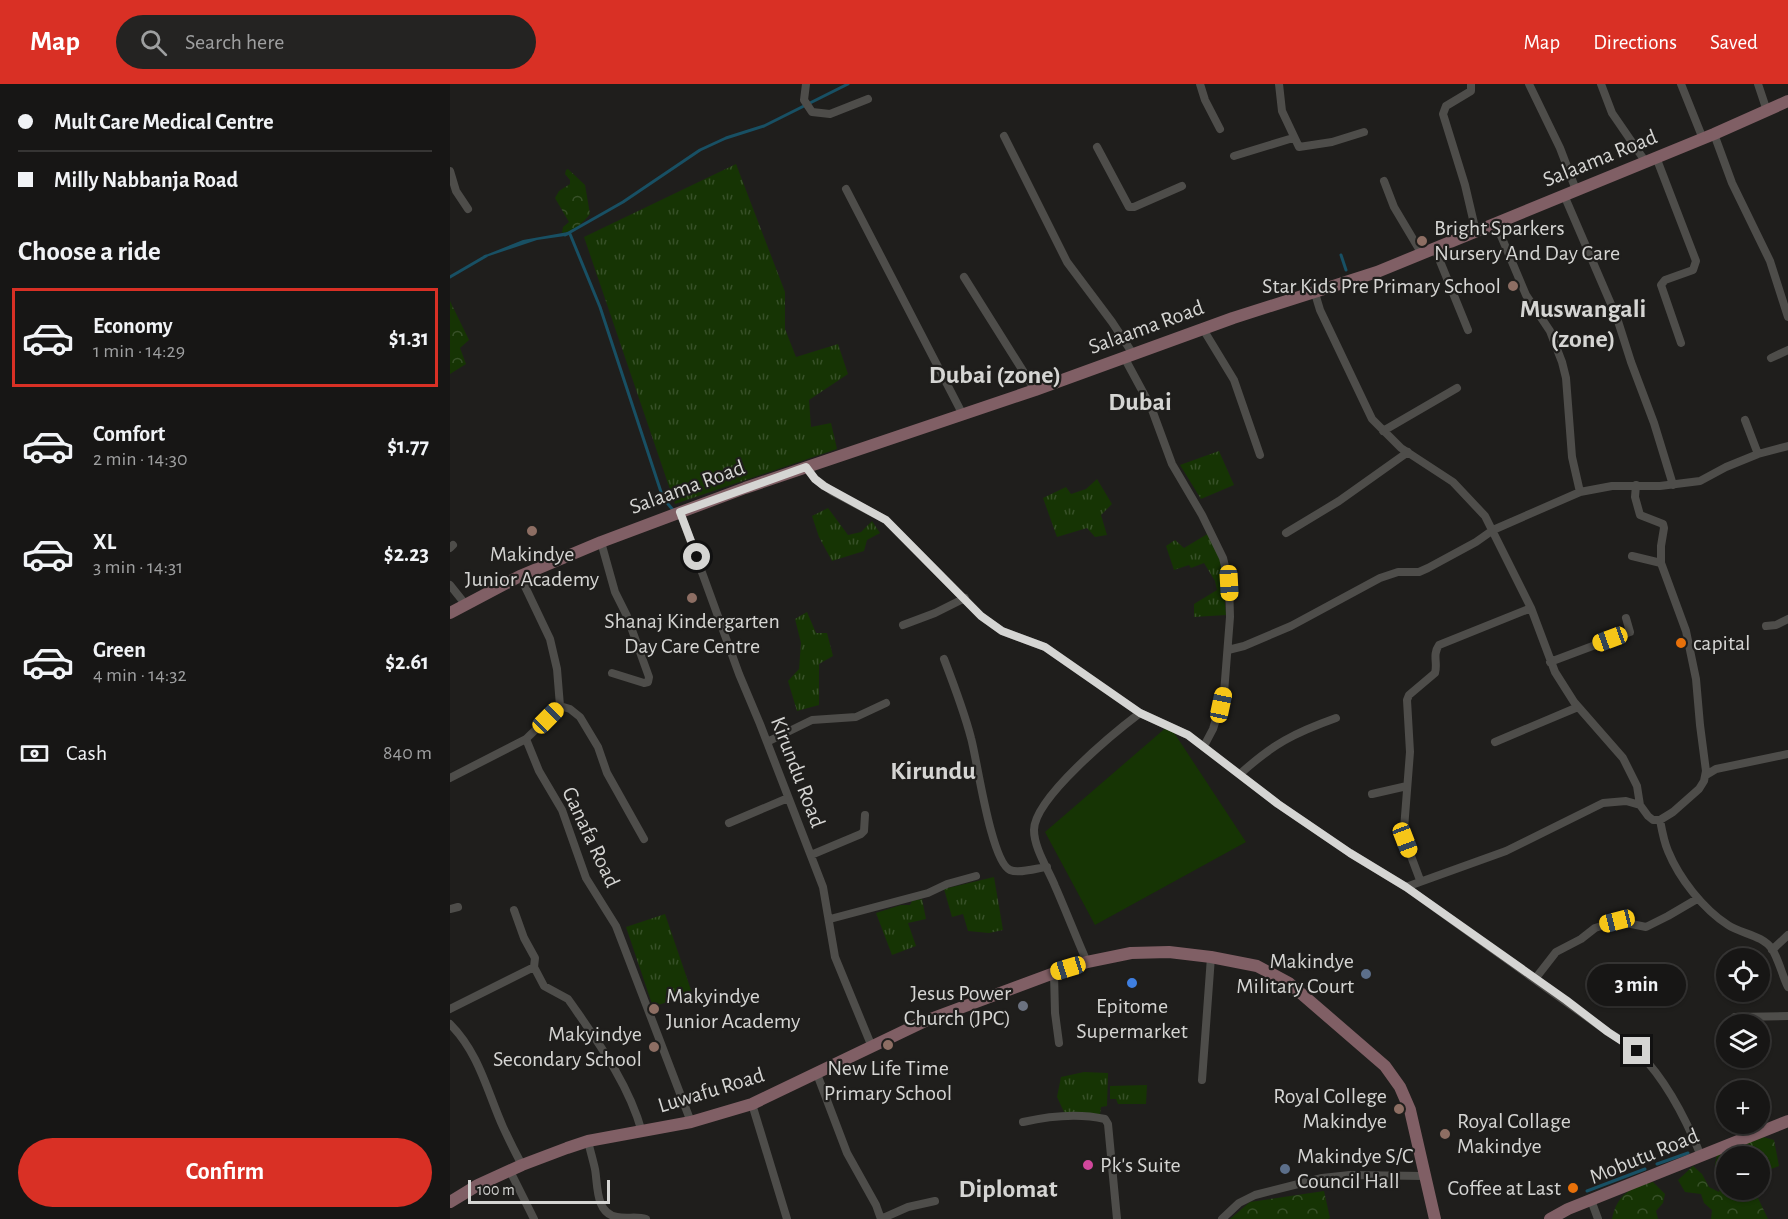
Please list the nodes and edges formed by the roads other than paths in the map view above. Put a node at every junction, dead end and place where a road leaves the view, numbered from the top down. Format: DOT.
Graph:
graph roads {
  1 [pos="806,84"];
  2 [pos="1200,84"];
  3 [pos="1279,84"];
  4 [pos="1472,84"];
  5 [pos="1529,84"];
  6 [pos="1601,84"];
  7 [pos="1681,84"];
  8 [pos="1758,84"];
  9 [pos="868,99"];
  10 [pos="1788,101"];
  11 [pos="1767,111"];
  12 [pos="1220,129"];
  13 [pos="1364,132"];
  14 [pos="1004,136"];
  15 [pos="1708,137"];
  16 [pos="1293,138"];
  17 [pos="1097,147"];
  18 [pos="1234,156"];
  19 [pos="1651,159"];
  20 [pos="450,171"];
  21 [pos="1384,181"];
  22 [pos="1182,186"];
  23 [pos="846,189"];
  24 [pos="1576,190"];
  25 [pos="1564,195"];
  26 [pos="468,209"];
  27 [pos="1496,224"];
  28 [pos="1476,232"];
  29 [pos="1435,249"];
  30 [pos="1422,254"];
  31 [pos="964,277"];
  32 [pos="1314,291"];
  33 [pos="1788,317"];
  34 [pos="1203,329"];
  35 [pos="1468,330"];
  36 [pos="1681,342"];
  37 [pos="1788,350"];
  38 [pos="1128,356"];
  39 [pos="1772,358"];
  40 [pos="1458,388"];
  41 [pos="1035,390"];
  42 [pos="963,415"];
  43 [pos="1745,420"];
  44 [pos="1383,431"];
  45 [pos="1788,446"];
  46 [pos="1408,452"];
  47 [pos="1758,454"];
  48 [pos="1260,455"];
  49 [pos="806,467"];
  50 [pos="1636,485"];
  51 [pos="1672,485"];
  52 [pos="1580,492"];
  53 [pos="680,512"];
  54 [pos="1493,530"];
  55 [pos="1286,533"];
  56 [pos="601,542"];
  57 [pos="1632,556"];
  58 [pos="1661,563"];
  59 [pos="520,576"];
  60 [pos="450,585"];
  61 [pos="965,598"];
  62 [pos="466,605"];
  63 [pos="1531,608"];
  64 [pos="450,614"];
  65 [pos="1626,618"];
  66 [pos="1788,619"];
  67 [pos="903,626"];
  68 [pos="1766,626"];
  69 [pos="1228,650"];
  70 [pos="944,659"];
  71 [pos="1550,662"];
  72 [pos="612,673"];
  73 [pos="886,704"];
  74 [pos="560,706"];
  75 [pos="1578,707"];
  76 [pos="1140,713"];
  77 [pos="1336,718"];
  78 [pos="526,739"];
  79 [pos="767,742"];
  80 [pos="1495,742"];
  81 [pos="1204,746"];
  82 [pos="1788,754"];
  83 [pos="1240,774"];
  84 [pos="1706,775"];
  85 [pos="450,778"];
  86 [pos="1407,786"];
  87 [pos="1372,794"];
  88 [pos="788,798"];
  89 [pos="1640,805"];
  90 [pos="865,815"];
  91 [pos="1660,820"];
  92 [pos="729,823"];
  93 [pos="644,839"];
  94 [pos="811,855"];
  95 [pos="1047,867"];
  96 [pos="976,876"];
  97 [pos="1420,880"];
  98 [pos="1406,887"];
  99 [pos="1697,899"];
  100 [pos="514,910"];
  101 [pos="830,919"];
  102 [pos="1788,935"];
  103 [pos="1772,950"];
  104 [pos="1211,957"];
  105 [pos="1087,962"];
  106 [pos="534,967"];
  107 [pos="1054,973"];
  108 [pos="1535,979"];
  109 [pos="1788,987"];
  110 [pos="450,1009"];
  111 [pos="1770,1016"];
  112 [pos="1788,1016"];
  113 [pos="450,1024"];
  114 [pos="1059,1043"];
  115 [pos="872,1047"];
  116 [pos="817,1074"];
  117 [pos="1202,1080"];
  118 [pos="752,1104"];
  119 [pos="1788,1121"];
  120 [pos="691,1122"];
  121 [pos="1023,1122"];
  122 [pos="642,1131"];
  123 [pos="588,1141"];
  124 [pos="1701,1156"];
  125 [pos="522,1165"];
  126 [pos="510,1171"];
  127 [pos="1424,1176"];
  128 [pos="1591,1200"];
  129 [pos="935,1201"];
  130 [pos="450,1202"];
  131 [pos="616,1218"];
  132 [pos="534,1219"];
  133 [pos="646,1219"];
  134 [pos="787,1219"];
  135 [pos="881,1219"];
  136 [pos="1117,1219"];
  137 [pos="1222,1219"];
  138 [pos="1435,1219"];
  139 [pos="1550,1219"];
  140 [pos="1598,1219"];
  1 -- 9 [label="street"];
  2 -- 12 [label="street"];
  3 -- 16 [label="street"];
  4 -- 28 [label="street"];
  5 -- 24 [label="street"];
  6 -- 19 [label="street"];
  7 -- 15 [label="street"];
  8 -- 11 [label="street"];
  10 -- 11 [label="street, Salaama Road"];
  11 -- 15 [label="street, Salaama Road"];
  13 -- 16 [label="street"];
  14 -- 38 [label="street"];
  15 -- 19 [label="street, Salaama Road"];
  15 -- 33 [label="street"];
  16 -- 18 [label="street"];
  17 -- 22 [label="street"];
  19 -- 24 [label="street, Salaama Road"];
  19 -- 36 [label="street"];
  20 -- 26 [label="street"];
  21 -- 30 [label="street"];
  23 -- 42 [label="street"];
  24 -- 25 [label="street, Salaama Road"];
  25 -- 27 [label="street, Salaama Road"];
  25 -- 51 [label="street"];
  27 -- 28 [label="street, Salaama Road"];
  27 -- 52 [label="street"];
  28 -- 29 [label="street, Salaama Road"];
  29 -- 30 [label="street, Salaama Road"];
  29 -- 35 [label="street"];
  30 -- 32 [label="street, Salaama Road"];
  31 -- 41 [label="street"];
  32 -- 34 [label="street, Salaama Road"];
  32 -- 44 [label="street"];
  34 -- 38 [label="street, Salaama Road"];
  34 -- 48 [label="street"];
  37 -- 39 [label="street"];
  38 -- 41 [label="street, Salaama Road"];
  38 -- 69 [label="street"];
  40 -- 44 [label="street"];
  41 -- 42 [label="street, Salaama Road"];
  42 -- 49 [label="street, Salaama Road"];
  43 -- 47 [label="street"];
  44 -- 46 [label="street"];
  45 -- 47 [label="street"];
  46 -- 54 [label="street"];
  46 -- 55 [label="street"];
  47 -- 51 [label="street"];
  49 -- 53 [label="street, Salaama Road"];
  49 -- 61 [label="street"];
  50 -- 51 [label="street"];
  50 -- 52 [label="street"];
  50 -- 58 [label="street"];
  52 -- 54 [label="street"];
  53 -- 56 [label="street, Salaama Road"];
  53 -- 79 [label="street, Kirundu Road"];
  54 -- 63 [label="street"];
  54 -- 69 [label="street"];
  56 -- 59 [label="street, Salaama Road"];
  56 -- 72 [label="street"];
  57 -- 58 [label="street"];
  58 -- 84 [label="street"];
  59 -- 62 [label="street, Salaama Road"];
  59 -- 74 [label="street"];
  60 -- 62 [label="street"];
  61 -- 67 [label="street"];
  61 -- 76 [label="street"];
  62 -- 64 [label="street, Salaama Road"];
  63 -- 71 [label="street"];
  63 -- 86 [label="street"];
  65 -- 71 [label="street"];
  66 -- 68 [label="street"];
  69 -- 81 [label="street"];
  70 -- 95 [label="street"];
  71 -- 75 [label="street"];
  73 -- 79 [label="street"];
  74 -- 78 [label="street"];
  74 -- 93 [label="street"];
  75 -- 80 [label="street"];
  75 -- 89 [label="street"];
  76 -- 81 [label="street"];
  76 -- 95 [label="street"];
  77 -- 83 [label="street"];
  78 -- 85 [label="street"];
  78 -- 120 [label="street, Ganafa Road"];
  79 -- 88 [label="street, Kirundu Road"];
  81 -- 83 [label="street"];
  82 -- 84 [label="street"];
  83 -- 98 [label="street"];
  84 -- 91 [label="street"];
  86 -- 87 [label="street"];
  86 -- 97 [label="street"];
  88 -- 92 [label="street"];
  88 -- 94 [label="street, Kirundu Road"];
  89 -- 91 [label="street"];
  89 -- 97 [label="street"];
  90 -- 94 [label="street"];
  91 -- 99 [label="street"];
  94 -- 101 [label="street, Kirundu Road"];
  95 -- 105 [label="street"];
  96 -- 101 [label="street"];
  97 -- 98 [label="street"];
  98 -- 108 [label="street"];
  99 -- 103 [label="street"];
  99 -- 108 [label="street"];
  100 -- 106 [label="street"];
  101 -- 115 [label="street, Kirundu Road"];
  102 -- 103 [label="street"];
  103 -- 109 [label="street"];
  104 -- 105 [label="street, Luwafu Road"];
  104 -- 117 [label="street"];
  104 -- 127 [label="street, Luwafu Road"];
  105 -- 107 [label="street, Luwafu Road"];
  106 -- 110 [label="street"];
  106 -- 122 [label="street"];
  107 -- 114 [label="street"];
  107 -- 115 [label="street, Luwafu Road"];
  108 -- 124 [label="street"];
  111 -- 112 [label="street"];
  113 -- 125 [label="street"];
  115 -- 116 [label="street, Luwafu Road"];
  116 -- 118 [label="street, Luwafu Road"];
  116 -- 135 [label="street"];
  118 -- 120 [label="street, Luwafu Road"];
  118 -- 134 [label="street"];
  119 -- 124 [label="street, Mobutu Road"];
  120 -- 122 [label="street, Luwafu Road"];
  121 -- 136 [label="street"];
  122 -- 123 [label="street, Luwafu Road"];
  123 -- 125 [label="street, Luwafu Road"];
  123 -- 131 [label="street"];
  124 -- 128 [label="street, Mobutu Road"];
  125 -- 126 [label="street, Luwafu Road"];
  126 -- 130 [label="street, Luwafu Road"];
  126 -- 132 [label="street"];
  127 -- 137 [label="street"];
  127 -- 138 [label="street, Luwafu Road"];
  128 -- 139 [label="street, Mobutu Road"];
  128 -- 140 [label="street"];
  129 -- 135 [label="street"];
  131 -- 133 [label="street"];
}
